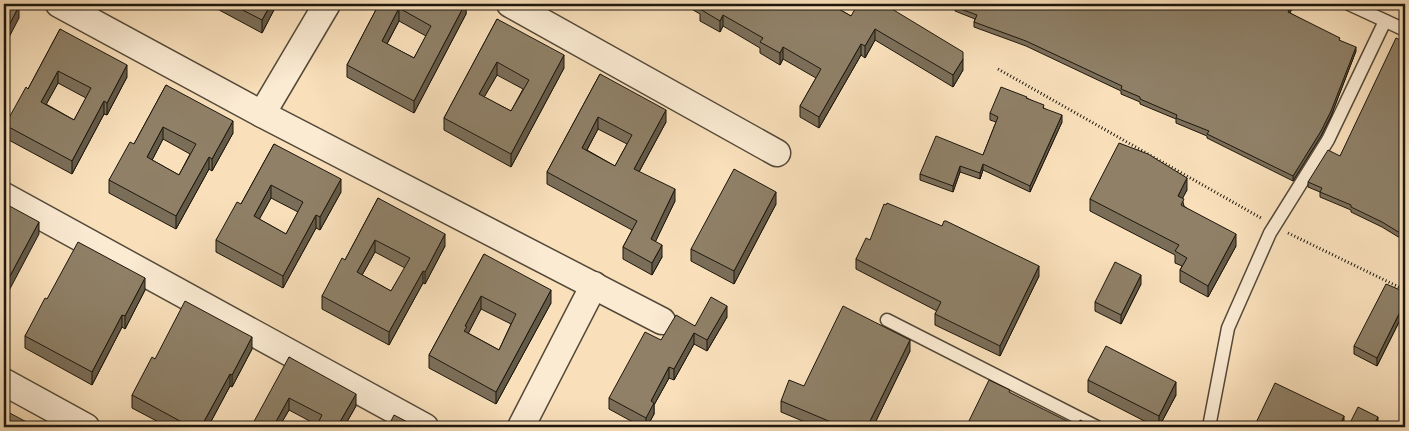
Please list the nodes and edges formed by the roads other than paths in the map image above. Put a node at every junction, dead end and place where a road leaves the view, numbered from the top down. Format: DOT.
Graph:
graph roads {
  1 [pos="60,4"];
  2 [pos="327,4"];
  3 [pos="510,4"];
  4 [pos="1349,4"];
  5 [pos="1385,21"];
  6 [pos="1405,30"];
  7 [pos="262,114"];
  8 [pos="777,153"];
  9 [pos="4,196"];
  10 [pos="594,285"];
  11 [pos="887,320"];
  12 [pos="662,322"];
  13 [pos="4,382"];
  14 [pos="86,427"];
  15 [pos="425,427"];
  16 [pos="521,427"];
  17 [pos="1097,427"];
  18 [pos="1210,427"];
  1 -- 7 [label="street"];
  2 -- 7 [label="street"];
  3 -- 8 [label="street"];
  4 -- 5 [label="lane"];
  5 -- 6 [label="lane"];
  5 -- 18 [label="lane"];
  7 -- 10 [label="street"];
  9 -- 15 [label="street"];
  10 -- 12 [label="street"];
  10 -- 16 [label="street"];
  11 -- 17 [label="lane"];
  13 -- 14 [label="street"];
}
